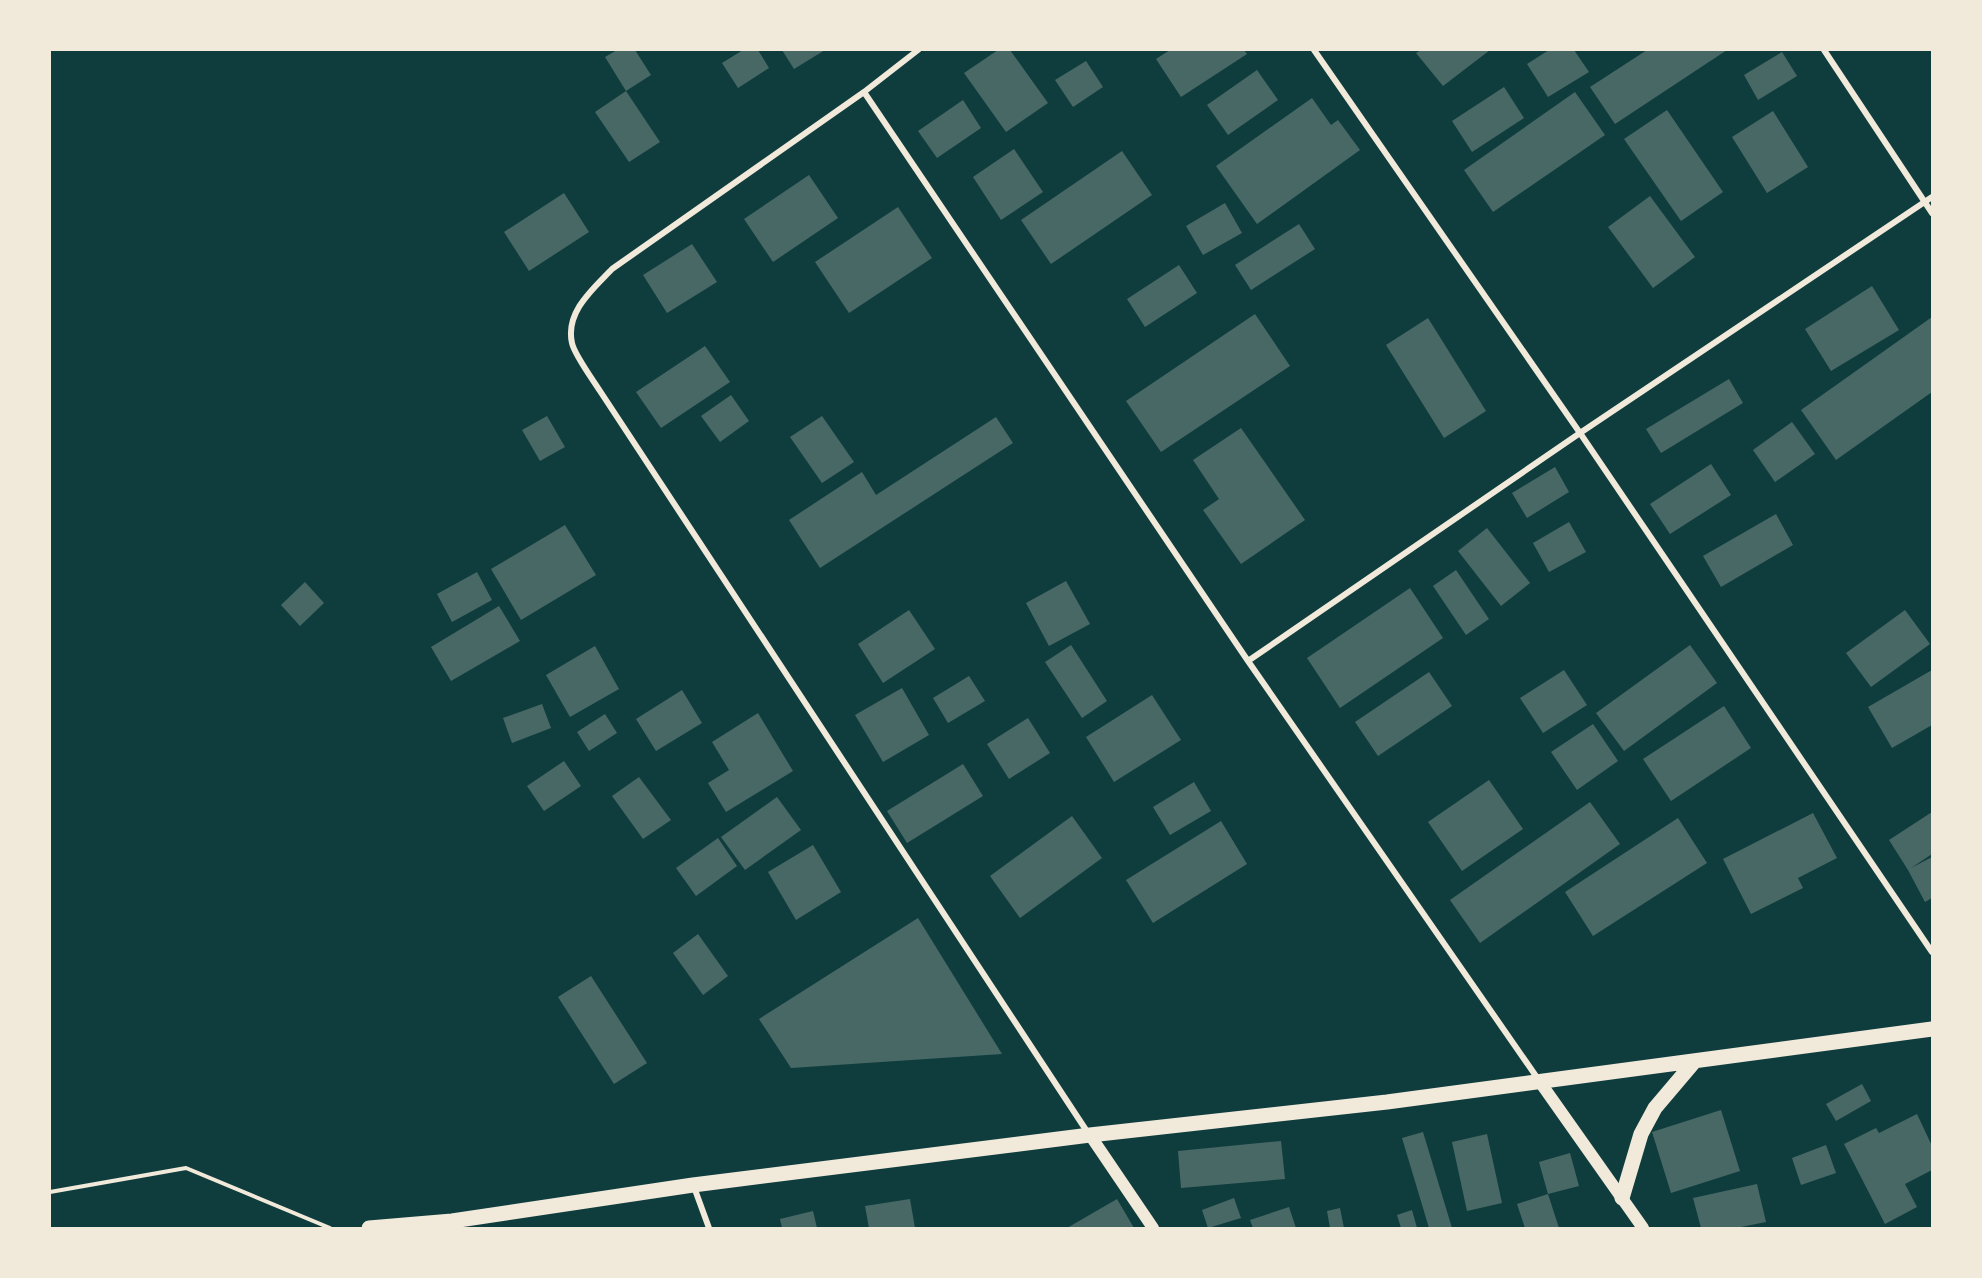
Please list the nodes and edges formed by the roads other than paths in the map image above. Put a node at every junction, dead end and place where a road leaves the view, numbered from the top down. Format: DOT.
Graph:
graph roads {
  1 [pos="918,50"];
  2 [pos="1314,50"];
  3 [pos="1824,50"];
  4 [pos="864,92"];
  5 [pos="1932,197"];
  6 [pos="1925,202"];
  7 [pos="1932,213"];
  8 [pos="1580,434"];
  9 [pos="1248,661"];
  10 [pos="1932,952"];
  11 [pos="1932,1029"];
  12 [pos="1694,1062"];
  13 [pos="1540,1082"];
  14 [pos="1090,1135"];
  15 [pos="693,1185"];
  16 [pos="1622,1198"];
  17 [pos="369,1228"];
  18 [pos="709,1228"];
  19 [pos="1153,1228"];
  20 [pos="1642,1228"];
  1 -- 4 [label="street"];
  2 -- 8 [label="street"];
  3 -- 6 [label="street"];
  4 -- 9 [label="street"];
  4 -- 14 [label="street"];
  5 -- 6 [label="street"];
  6 -- 7 [label="street"];
  6 -- 8 [label="street"];
  8 -- 9 [label="street"];
  8 -- 10 [label="street"];
  9 -- 13 [label="street"];
  11 -- 12 [label="main road"];
  12 -- 13 [label="main road"];
  12 -- 16 [label="main road"];
  13 -- 14 [label="main road"];
  13 -- 16 [label="main road"];
  14 -- 15 [label="main road"];
  14 -- 19 [label="main road"];
  15 -- 17 [label="main road"];
  15 -- 18 [label="street"];
  16 -- 20 [label="main road"];
}
